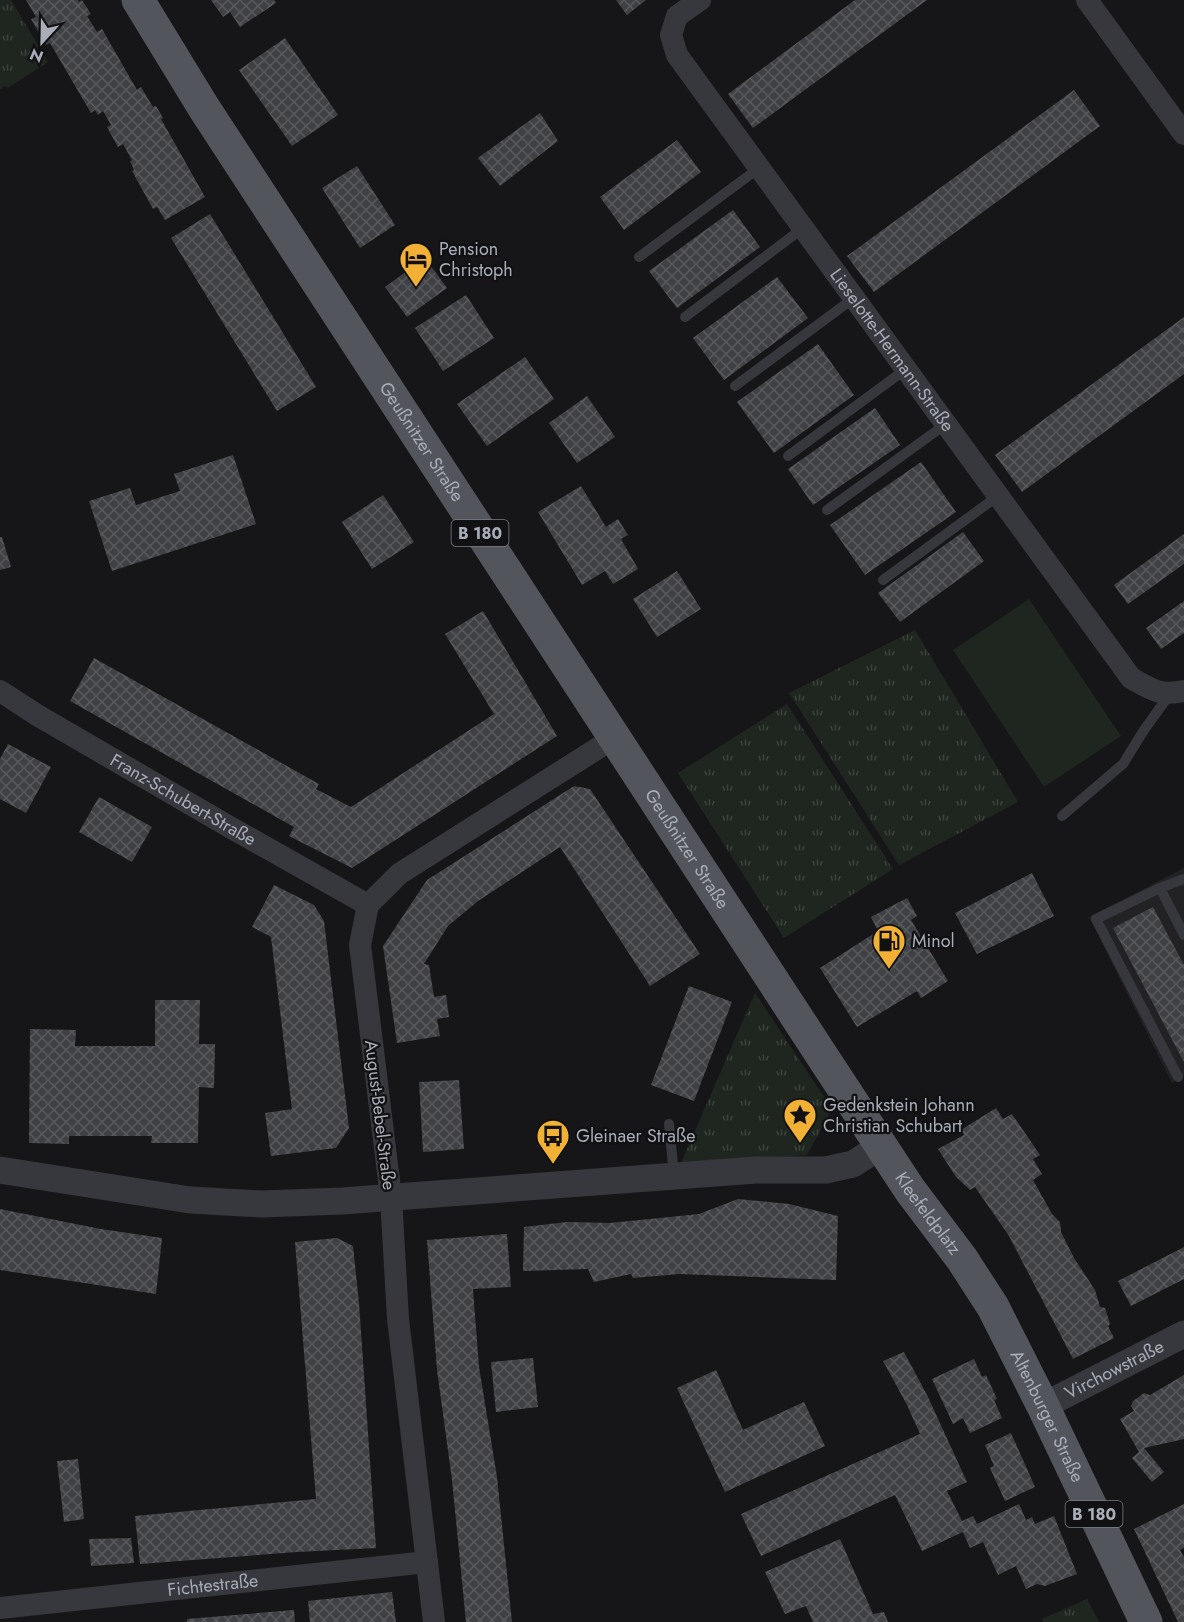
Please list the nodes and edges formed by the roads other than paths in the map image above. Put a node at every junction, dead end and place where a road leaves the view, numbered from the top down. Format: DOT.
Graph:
graph roads {
  1 [pos="138,0"];
  2 [pos="700,0"];
  3 [pos="1087,0"];
  4 [pos="1184,134"];
  5 [pos="759,168"];
  6 [pos="803,228"];
  7 [pos="639,257"];
  8 [pos="854,298"];
  9 [pos="685,317"];
  10 [pos="906,369"];
  11 [pos="735,386"];
  12 [pos="946,424"];
  13 [pos="788,456"];
  14 [pos="998,496"];
  15 [pos="827,510"];
  16 [pos="883,580"];
  17 [pos="0,691"];
  18 [pos="1170,692"];
  19 [pos="614,738"];
  20 [pos="1062,816"];
  21 [pos="1184,879"];
  22 [pos="1160,888"];
  23 [pos="368,904"];
  24 [pos="1184,935"];
  25 [pos="826,1062"];
  26 [pos="1178,1077"];
  27 [pos="669,1124"];
  28 [pos="881,1146"];
  29 [pos="0,1170"];
  30 [pos="674,1176"];
  31 [pos="391,1197"];
  32 [pos="975,1279"];
  33 [pos="1184,1334"];
  34 [pos="1043,1406"];
  35 [pos="427,1562"];
  36 [pos="0,1608"];
  37 [pos="434,1622"];
  38 [pos="1146,1622"];
  1 -- 19 [label="main road, Geußnitzer Straße / B 180"];
  2 -- 5 [label="street, Lieselotte-Hermann-Straße"];
  3 -- 4 [label="street"];
  5 -- 6 [label="street, Lieselotte-Hermann-Straße"];
  5 -- 7 [label="lane"];
  6 -- 8 [label="street, Lieselotte-Hermann-Straße"];
  6 -- 9 [label="lane"];
  8 -- 10 [label="street, Lieselotte-Hermann-Straße"];
  8 -- 11 [label="lane"];
  10 -- 12 [label="street, Lieselotte-Hermann-Straße"];
  10 -- 13 [label="lane"];
  12 -- 14 [label="street, Lieselotte-Hermann-Straße"];
  12 -- 15 [label="lane"];
  14 -- 16 [label="lane"];
  14 -- 18 [label="street, Lieselotte-Hermann-Straße"];
  17 -- 23 [label="street, Franz-Schubert-Straße"];
  18 -- 20 [label="lane"];
  19 -- 23 [label="street"];
  19 -- 25 [label="main road, Geußnitzer Straße / B 180"];
  21 -- 22 [label="lane"];
  22 -- 24 [label="lane"];
  22 -- 26 [label="lane"];
  23 -- 31 [label="street, August-Bebel-Straße"];
  25 -- 28 [label="main road, Kleefeldplatz / B 180"];
  27 -- 30 [label="lane"];
  28 -- 30 [label="street"];
  28 -- 32 [label="main road, Kleefeldplatz / B 180"];
  29 -- 31 [label="street"];
  30 -- 31 [label="street"];
  31 -- 35 [label="street, August-Bebel-Straße"];
  32 -- 34 [label="main road, Altenburger Straße / B 180"];
  33 -- 34 [label="street, Virchowstraße"];
  34 -- 38 [label="main road, Altenburger Straße / B 180"];
  35 -- 36 [label="street, Fichtestraße"];
  35 -- 37 [label="street, August-Bebel-Straße"];
}
